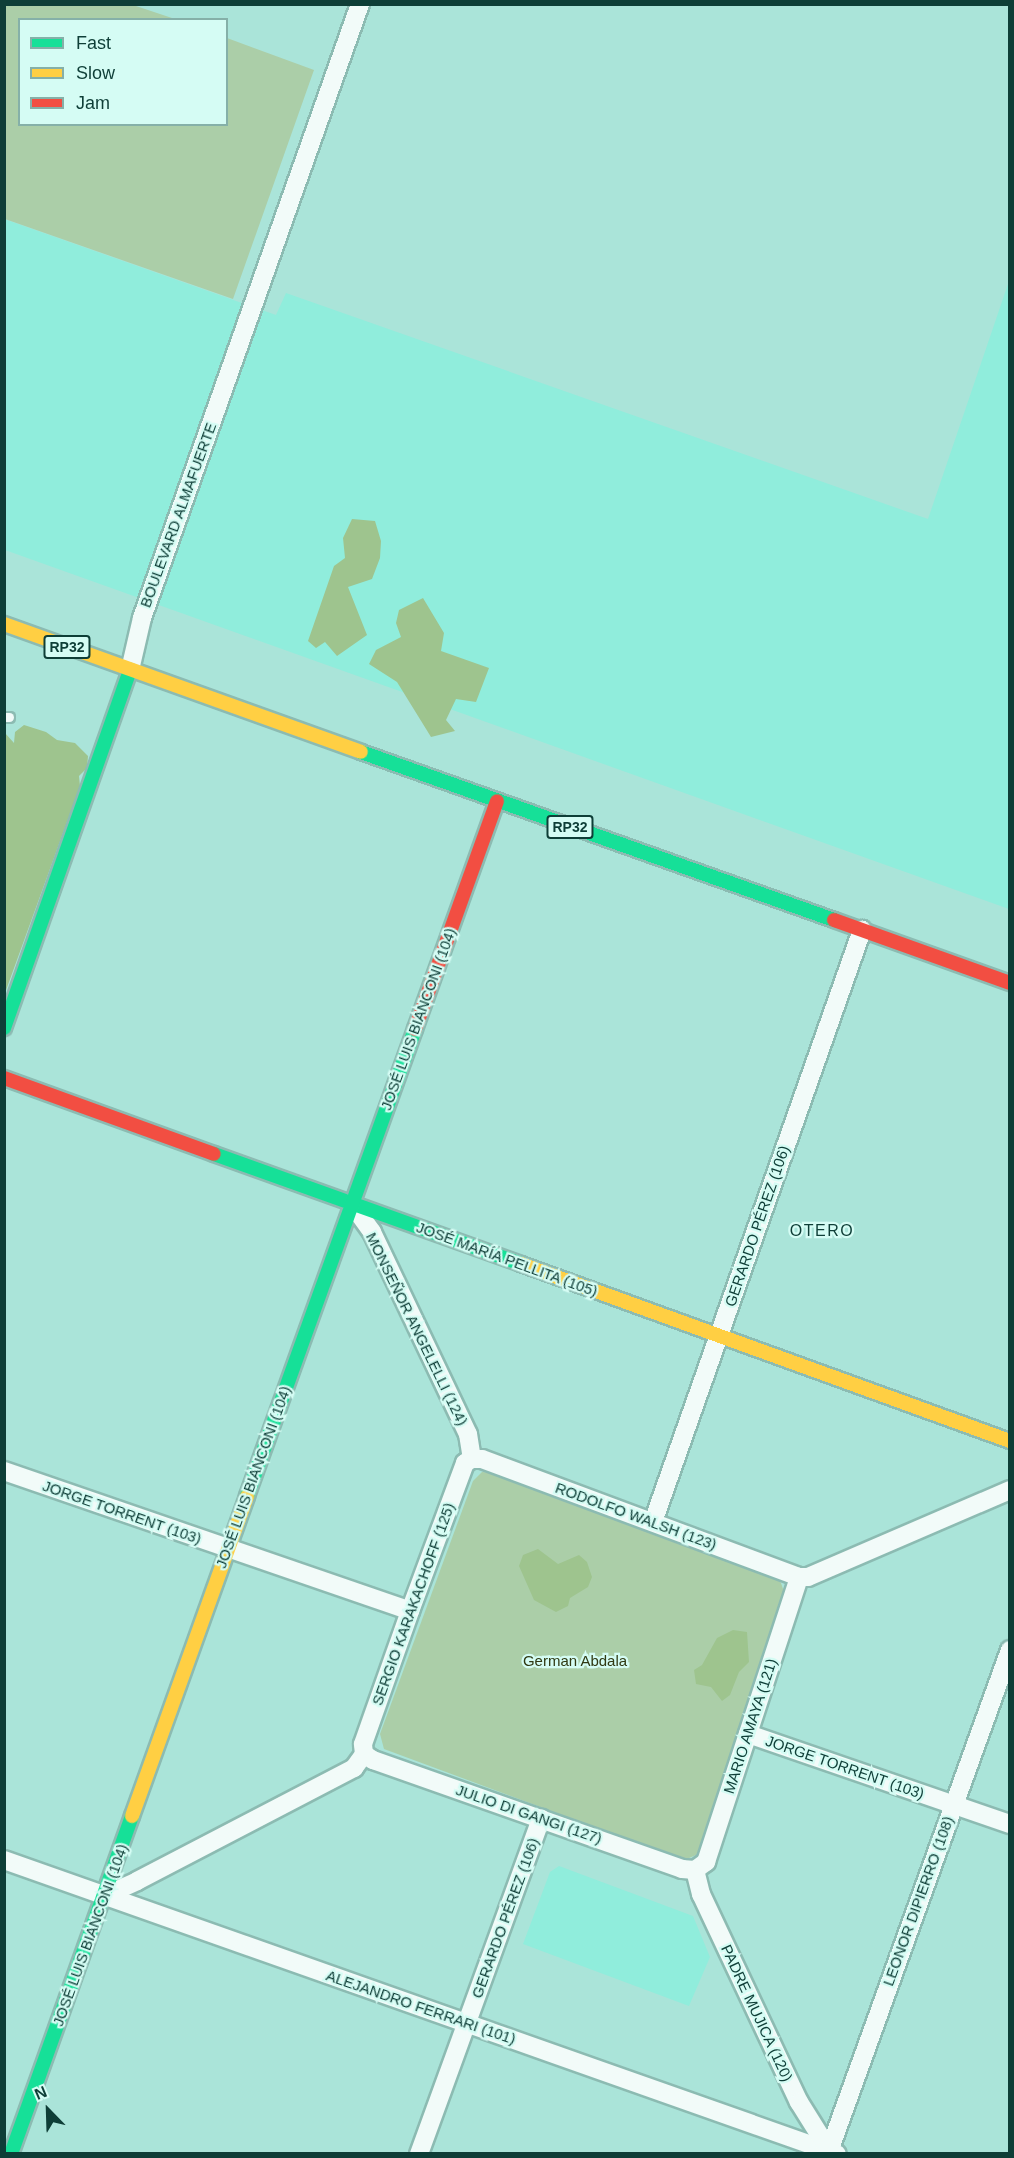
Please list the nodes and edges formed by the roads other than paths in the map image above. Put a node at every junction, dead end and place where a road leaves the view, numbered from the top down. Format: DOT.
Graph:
graph roads {
  1 [pos="360,4"];
  2 [pos="4,624"];
  3 [pos="130,670"];
  4 [pos="497,801"];
  5 [pos="862,930"];
  6 [pos="1010,984"];
  7 [pos="4,1028"];
  8 [pos="4,1078"];
  9 [pos="351,1203"];
  10 [pos="719,1334"];
  11 [pos="1010,1441"];
  12 [pos="472,1459"];
  13 [pos="4,1471"];
  14 [pos="1010,1490"];
  15 [pos="653,1522"];
  16 [pos="228,1548"];
  17 [pos="799,1577"];
  18 [pos="410,1611"];
  19 [pos="1010,1650"];
  20 [pos="748,1734"];
  21 [pos="364,1754"];
  22 [pos="952,1804"];
  23 [pos="541,1818"];
  24 [pos="1010,1824"];
  25 [pos="4,1860"];
  26 [pos="695,1870"];
  27 [pos="104,1896"];
  28 [pos="466,2024"];
  29 [pos="831,2153"];
  30 [pos="10,2154"];
  31 [pos="419,2154"];
  1 -- 3 [label="street, BOULEVARD ALMAFUERTE"];
  2 -- 3 [label="street, RP32"];
  3 -- 4 [label="street, RP32"];
  3 -- 7 [label="street, BOULEVARD ALMAFUERTE"];
  4 -- 5 [label="street, RP32"];
  4 -- 9 [label="street, JOSÉ LUIS BIANCONI (104)"];
  5 -- 6 [label="street, RP32"];
  5 -- 10 [label="street, GERARDO PÉREZ (106)"];
  8 -- 9 [label="street, JOSÉ MARÍA PELLITA (105)"];
  9 -- 10 [label="street, JOSÉ MARÍA PELLITA (105)"];
  9 -- 12 [label="street, MONSEÑOR ANGELELLI (124)"];
  9 -- 16 [label="street, JOSÉ LUIS BIANCONI (104)"];
  10 -- 11 [label="street, JOSÉ MARÍA PELLITA (105)"];
  10 -- 15 [label="street, GERARDO PÉREZ (106)"];
  12 -- 15 [label="street, RODOLFO WALSH (123)"];
  12 -- 18 [label="street, SERGIO KARAKACHOFF (125)"];
  13 -- 16 [label="street, JORGE TORRENT (103)"];
  14 -- 17 [label="street"];
  15 -- 17 [label="street, RODOLFO WALSH (123)"];
  16 -- 18 [label="street, JORGE TORRENT (103)"];
  16 -- 27 [label="street, JOSÉ LUIS BIANCONI (104)"];
  17 -- 20 [label="street, MARIO AMAYA (121)"];
  18 -- 21 [label="street, SERGIO KARAKACHOFF (125)"];
  19 -- 22 [label="street, LEONOR DIPIERRO (108)"];
  20 -- 22 [label="street, JORGE TORRENT (103)"];
  20 -- 26 [label="street, MARIO AMAYA (121)"];
  21 -- 23 [label="street, JULIO DI GANGI (127)"];
  21 -- 27 [label="street"];
  22 -- 24 [label="street, JORGE TORRENT (103)"];
  22 -- 29 [label="street, LEONOR DIPIERRO (108)"];
  23 -- 26 [label="street, JULIO DI GANGI (127)"];
  23 -- 28 [label="street, GERARDO PÉREZ (106)"];
  25 -- 27 [label="street, ALEJANDRO FERRARI (101)"];
  26 -- 29 [label="street, PADRE MUJICA (120)"];
  27 -- 28 [label="street, ALEJANDRO FERRARI (101)"];
  27 -- 30 [label="street, JOSÉ LUIS BIANCONI (104)"];
  28 -- 29 [label="street, ALEJANDRO FERRARI (101)"];
  28 -- 31 [label="street, GERARDO PÉREZ (106)"];
}
